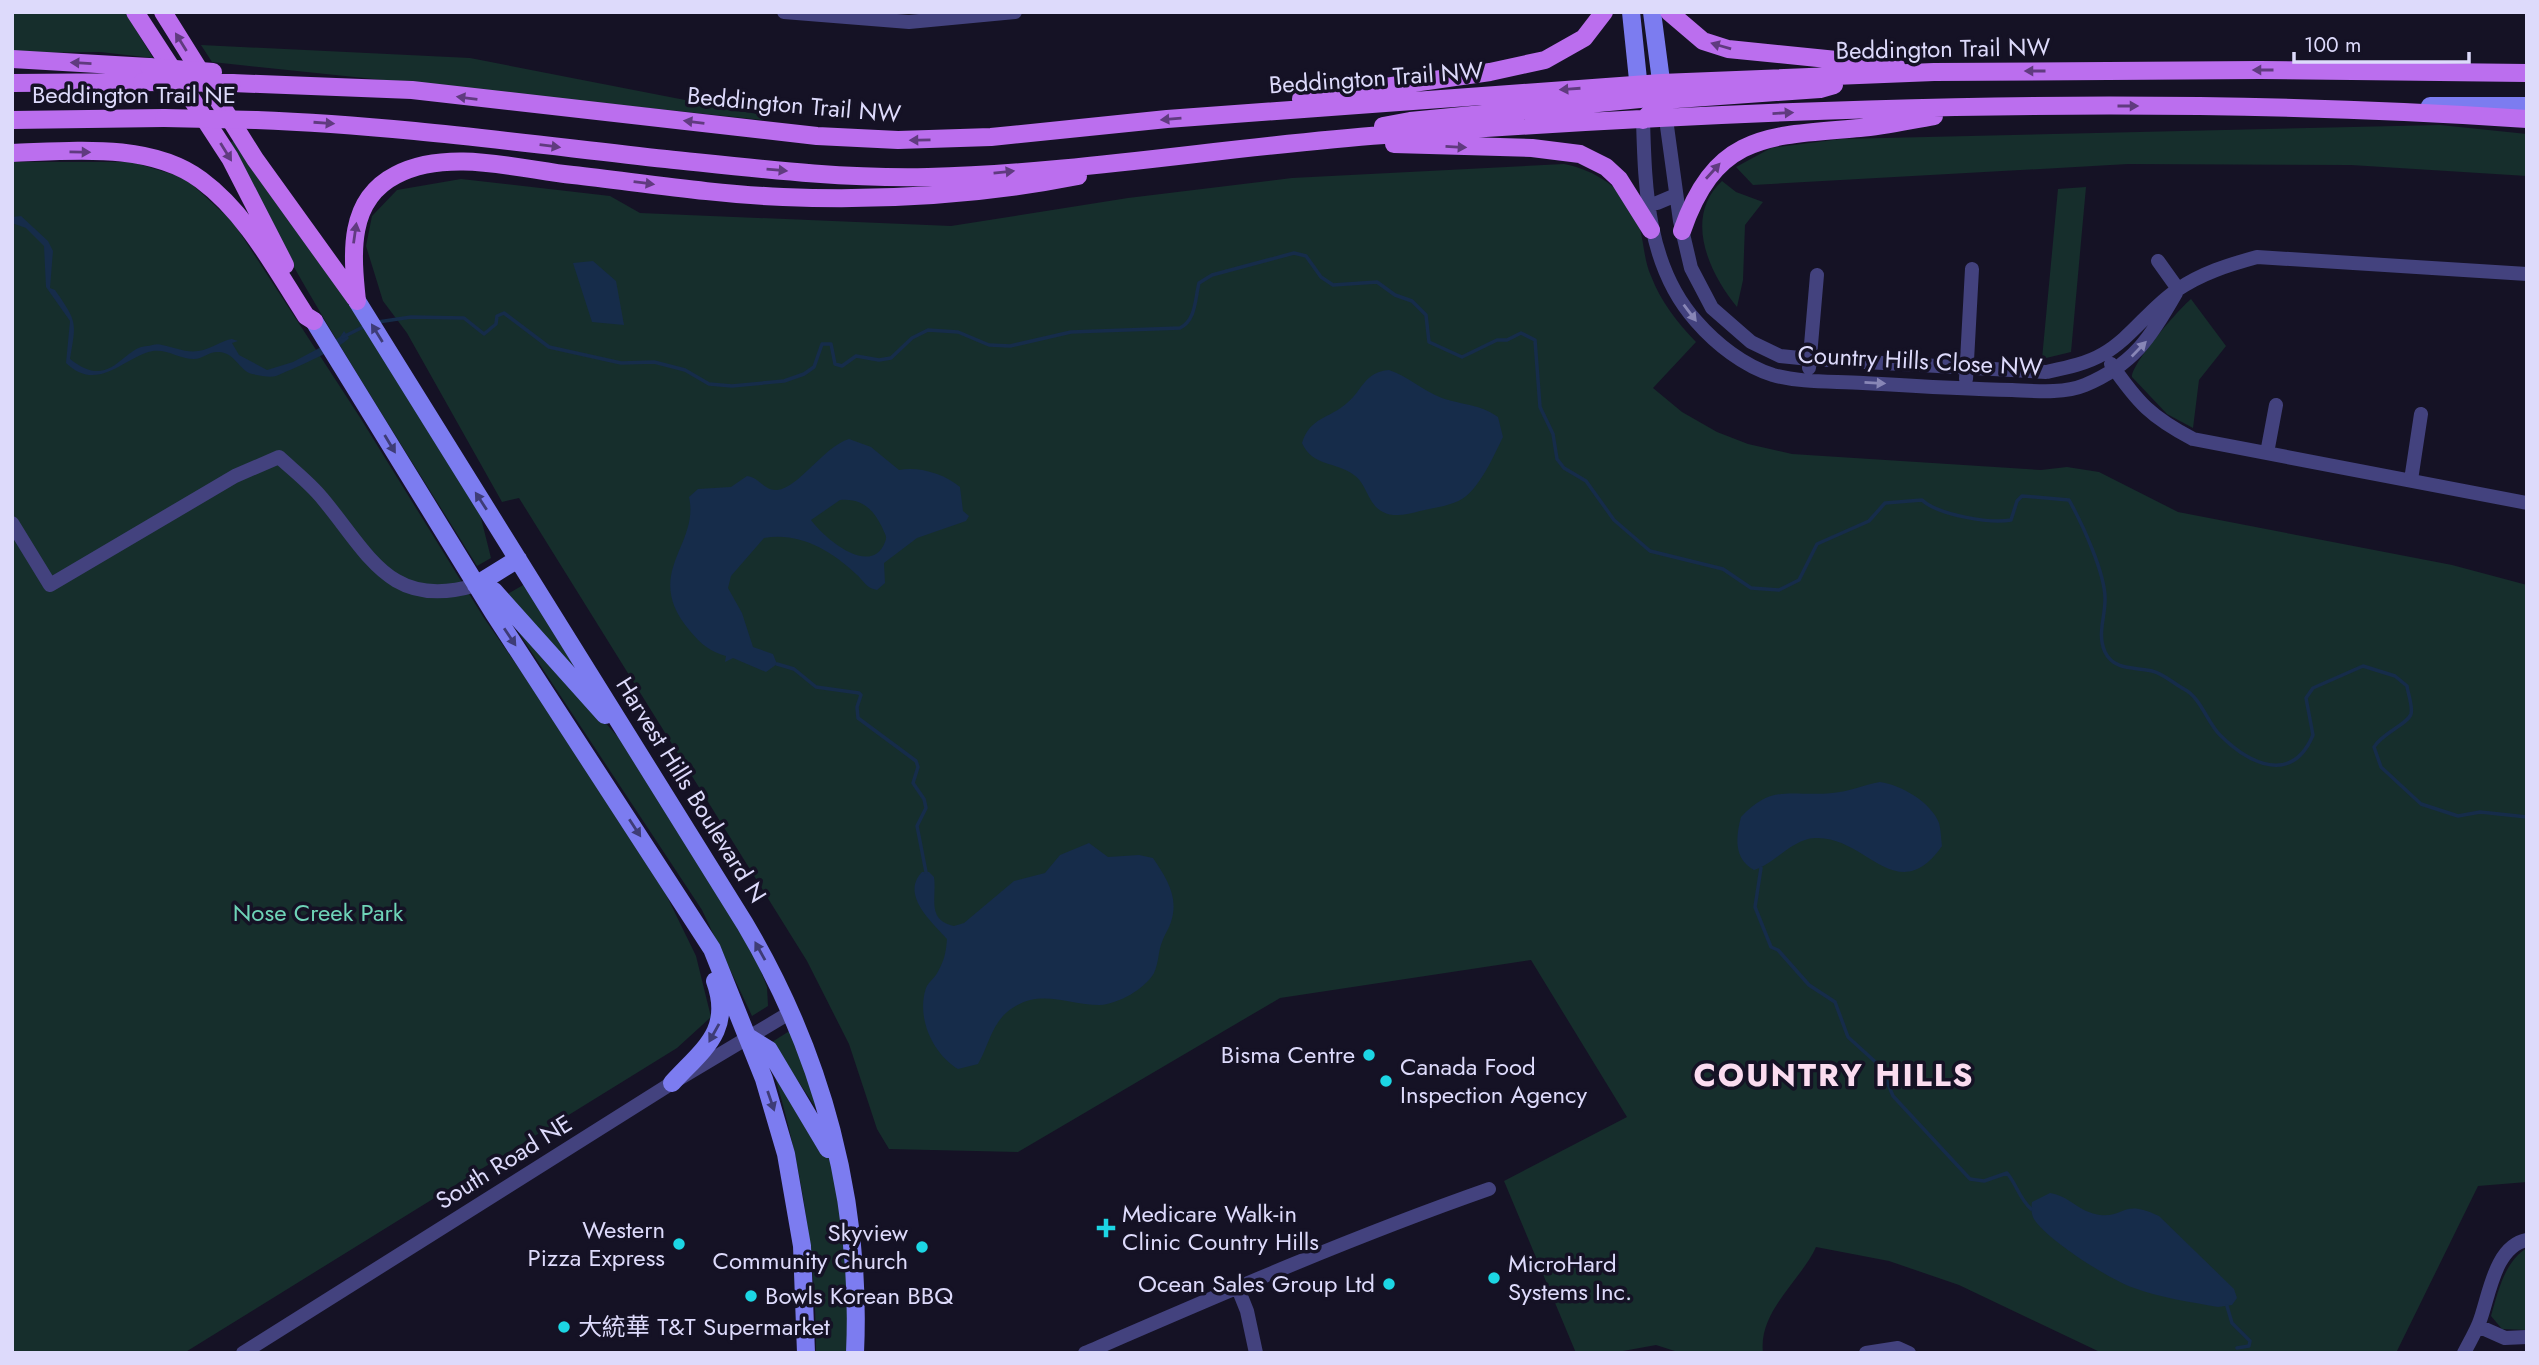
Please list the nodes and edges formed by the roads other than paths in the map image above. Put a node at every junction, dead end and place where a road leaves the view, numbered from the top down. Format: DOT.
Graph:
graph roads {
  1 [pos="135,12"];
  2 [pos="163,12"];
  3 [pos="784,12"];
  4 [pos="1015,12"];
  5 [pos="1604,12"];
  6 [pos="1631,12"];
  7 [pos="1652,12"];
  8 [pos="1669,12"];
  9 [pos="908,17"];
  10 [pos="12,60"];
  11 [pos="1934,72"];
  12 [pos="2527,73"];
  13 [pos="146,74"];
  14 [pos="230,78"];
  15 [pos="12,83"];
  16 [pos="1662,91"];
  17 [pos="1639,92"];
  18 [pos="2279,106"];
  19 [pos="2527,106"];
  20 [pos="1986,107"];
  21 [pos="1239,113"];
  22 [pos="2527,118"];
  23 [pos="12,120"];
  24 [pos="1643,120"];
  25 [pos="1666,120"];
  26 [pos="1314,140"];
  27 [pos="12,153"];
  28 [pos="1159,159"];
  29 [pos="1676,195"];
  30 [pos="1642,204"];
  31 [pos="1651,230"];
  32 [pos="1682,231"];
  33 [pos="2158,261"];
  34 [pos="1972,269"];
  35 [pos="2527,274"];
  36 [pos="1817,275"];
  37 [pos="2178,289"];
  38 [pos="357,301"];
  39 [pos="314,321"];
  40 [pos="2104,354"];
  41 [pos="1810,359"];
  42 [pos="1967,369"];
  43 [pos="2115,371"];
  44 [pos="1807,379"];
  45 [pos="1966,389"];
  46 [pos="2276,405"];
  47 [pos="2421,414"];
  48 [pos="2267,453"];
  49 [pos="2411,480"];
  50 [pos="2527,503"];
  51 [pos="12,523"];
  52 [pos="518,559"];
  53 [pos="476,585"];
  54 [pos="640,755"];
  55 [pos="682,901"];
  56 [pos="791,1012"];
  57 [pos="748,1037"];
  58 [pos="672,1083"];
  59 [pos="842,1178"];
  60 [pos="1489,1189"];
  61 [pos="2527,1240"];
  62 [pos="1237,1286"];
  63 [pos="2478,1326"];
  64 [pos="2527,1338"];
  65 [pos="243,1353"];
  66 [pos="806,1353"];
  67 [pos="855,1353"];
  68 [pos="1085,1353"];
  69 [pos="1256,1353"];
  70 [pos="1866,1353"];
  71 [pos="1909,1353"];
  72 [pos="2463,1353"];
  1 -- 39 [label="main road, one-way"];
  38 -- 2 [label="main road, one-way"];
  3 -- 9 [label="street"];
  4 -- 9 [label="street"];
  5 -- 21 [label="main road"];
  6 -- 17 [label="main road"];
  7 -- 16 [label="main road"];
  11 -- 8 [label="main road, one-way"];
  13 -- 10 [label="main road, one-way"];
  12 -- 11 [label="main road, Beddington Trail NW, one-way"];
  11 -- 16 [label="main road, Beddington Trail NW"];
  13 -- 14 [label="main road, Beddington Trail NE, bridge"];
  13 -- 15 [label="main road, Beddington Trail NE"];
  21 -- 14 [label="main road, Beddington Trail NW, one-way"];
  16 -- 17 [label="main road, Beddington Trail NW"];
  16 -- 24 [label="main road"];
  16 -- 25 [label="main road"];
  17 -- 21 [label="main road, Beddington Trail NW, one-way"];
  17 -- 24 [label="main road"];
  17 -- 26 [label="main road"];
  18 -- 19 [label="main road"];
  20 -- 18 [label="main road, one-way"];
  18 -- 22 [label="main road"];
  25 -- 20 [label="main road, one-way"];
  32 -- 20 [label="main road, one-way"];
  23 -- 28 [label="main road, Beddington Trail NE, one-way, bridge"];
  24 -- 25 [label="main road"];
  24 -- 26 [label="main road"];
  24 -- 30 [label="street"];
  25 -- 29 [label="street, Country Hills Close NW"];
  26 -- 28 [label="main road"];
  26 -- 30 [label="main road, one-way"];
  27 -- 39 [label="main road, one-way"];
  38 -- 28 [label="main road, one-way"];
  29 -- 30 [label="street"];
  29 -- 32 [label="street, Country Hills Close NW"];
  30 -- 31 [label="main road"];
  31 -- 44 [label="street, Country Hills Close NW, one-way"];
  32 -- 41 [label="street, Country Hills Close NW"];
  33 -- 37 [label="street"];
  34 -- 42 [label="street"];
  35 -- 37 [label="street, Country Hills Close NW"];
  36 -- 41 [label="street"];
  37 -- 40 [label="street, Country Hills Close NW"];
  43 -- 37 [label="street, Country Hills Close NW, one-way"];
  52 -- 38 [label="main road, Harvest Hills Boulevard N, one-way"];
  39 -- 53 [label="main road, one-way"];
  40 -- 42 [label="street, Country Hills Close NW"];
  40 -- 43 [label="street"];
  41 -- 42 [label="street, Country Hills Close NW"];
  41 -- 44 [label="street"];
  42 -- 45 [label="street"];
  43 -- 45 [label="street, Country Hills Close NW"];
  43 -- 48 [label="street"];
  44 -- 45 [label="street, Country Hills Close NW, one-way"];
  46 -- 48 [label="street"];
  47 -- 49 [label="street"];
  48 -- 49 [label="street"];
  49 -- 50 [label="street"];
  51 -- 53 [label="street"];
  52 -- 53 [label="main road"];
  52 -- 54 [label="main road, Harvest Hills Boulevard N"];
  53 -- 54 [label="main road"];
  53 -- 55 [label="main road, one-way"];
  56 -- 54 [label="main road, Harvest Hills Boulevard N, one-way"];
  55 -- 57 [label="main road"];
  55 -- 58 [label="main road, one-way"];
  56 -- 57 [label="street, South Road NE"];
  56 -- 59 [label="main road, Harvest Hills Boulevard N"];
  57 -- 58 [label="street, South Road NE"];
  57 -- 59 [label="main road"];
  57 -- 66 [label="main road, one-way"];
  58 -- 65 [label="street, South Road NE"];
  59 -- 67 [label="main road, Harvest Hills Boulevard N"];
  60 -- 62 [label="street"];
  61 -- 63 [label="street"];
  62 -- 68 [label="street"];
  62 -- 69 [label="street"];
  63 -- 64 [label="street"];
  63 -- 72 [label="street"];
  70 -- 71 [label="street"];
}
